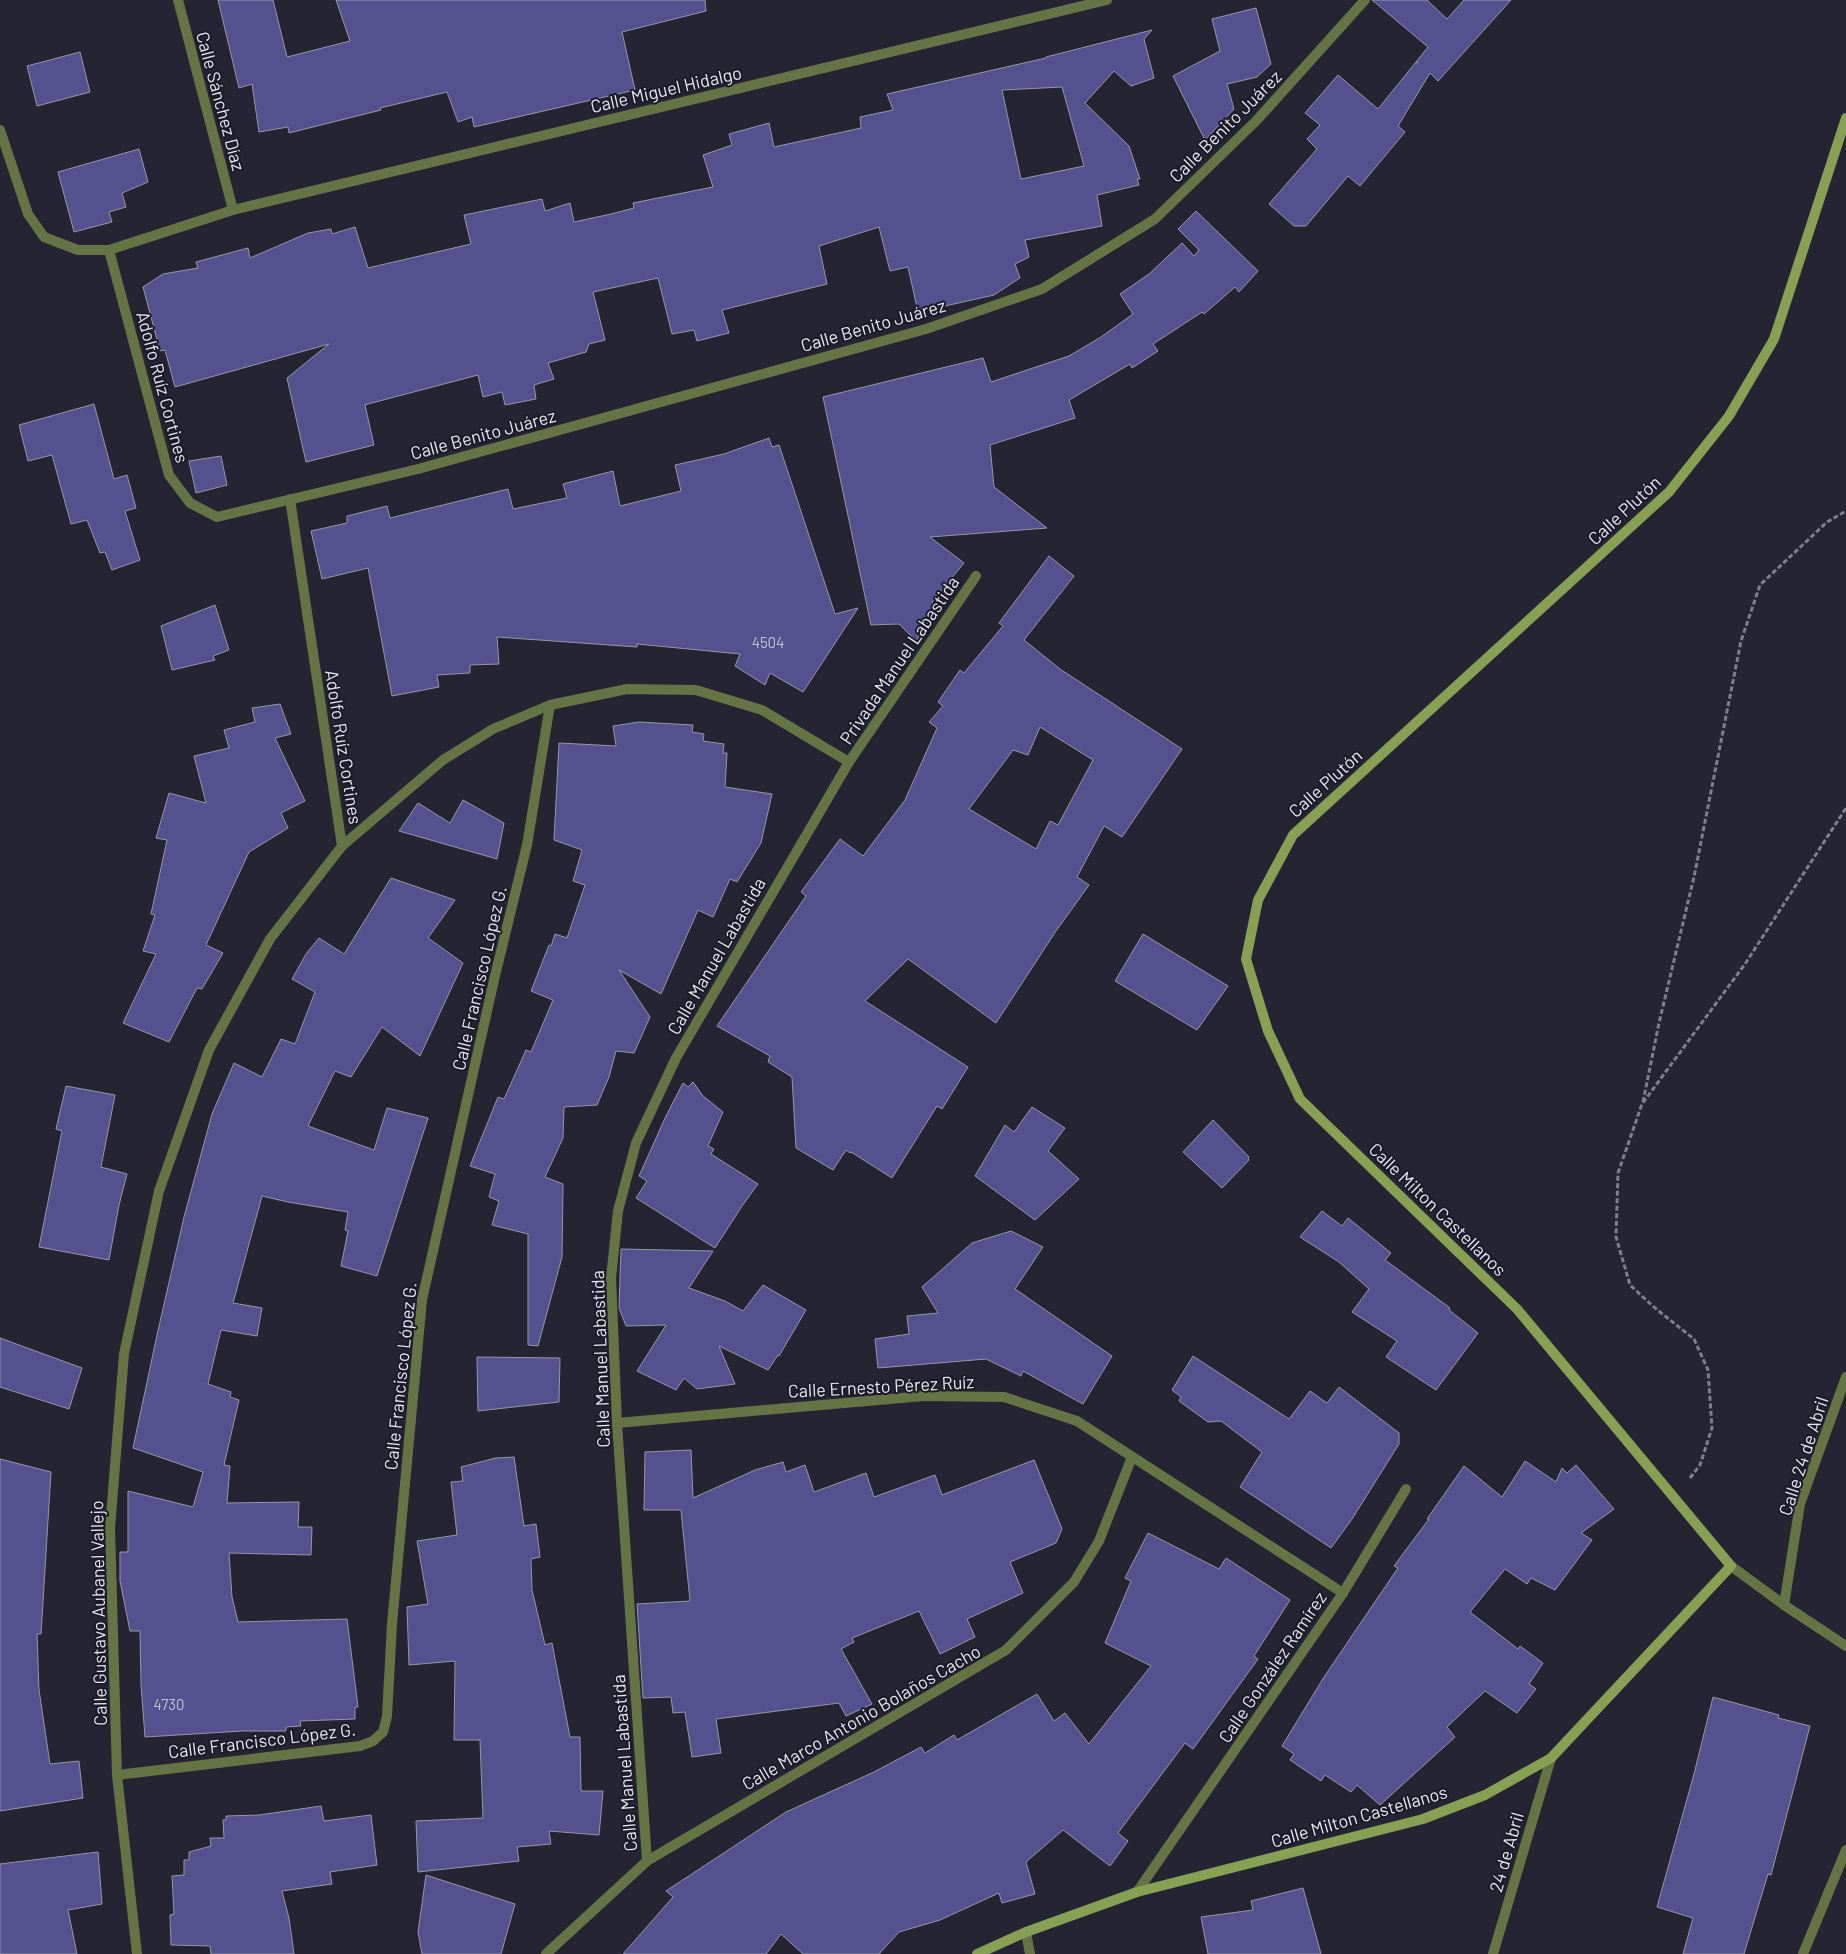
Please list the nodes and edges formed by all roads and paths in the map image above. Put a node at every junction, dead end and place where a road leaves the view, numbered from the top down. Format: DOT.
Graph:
graph roads {
  1 [pos="178,0"];
  2 [pos="1107,0"];
  3 [pos="1365,0"];
  4 [pos="1846,118"];
  5 [pos="0,130"];
  6 [pos="234,210"];
  7 [pos="109,250"];
  8 [pos="290,499"];
  9 [pos="1846,511"];
  10 [pos="976,576"];
  11 [pos="550,705"];
  12 [pos="849,762"];
  13 [pos="1846,808"];
  14 [pos="1293,835"];
  15 [pos="342,846"];
  16 [pos="1642,1104"];
  17 [pos="1846,1377"];
  18 [pos="618,1423"];
  19 [pos="1132,1456"];
  20 [pos="1406,1489"];
  21 [pos="1674,1498"];
  22 [pos="1731,1566"];
  23 [pos="1343,1593"];
  24 [pos="1784,1605"];
  25 [pos="1846,1646"];
  26 [pos="1551,1758"];
  27 [pos="118,1775"];
  28 [pos="1846,1850"];
  29 [pos="647,1862"];
  30 [pos="1137,1892"];
  31 [pos="1026,1932"];
  32 [pos="137,1954"];
  33 [pos="546,1954"];
  34 [pos="977,1954"];
  35 [pos="1030,1954"];
  36 [pos="1493,1954"];
  37 [pos="1803,1954"];
  1 -- 6 [label="street, Calle Sánchez Díaz"];
  2 -- 6 [label="street, Calle Miguel Hidalgo"];
  3 -- 8 [label="street, Calle Benito Juárez"];
  4 -- 14 [label="street, Calle Plutón"];
  5 -- 7 [label="street"];
  6 -- 7 [label="street"];
  7 -- 8 [label="street, Adolfo Ruíz Cortines"];
  8 -- 15 [label="street, Adolfo Ruíz Cortines"];
  9 -- 16 [label="path"];
  10 -- 12 [label="street, Privada Manuel Labastida"];
  11 -- 12 [label="street, Calle Gustavo Aubanel Vallejo"];
  11 -- 15 [label="street, Calle Gustavo Aubanel Vallejo"];
  11 -- 27 [label="street, Calle Francisco López G."];
  12 -- 18 [label="street, Calle Manuel Labastida"];
  13 -- 16 [label="path"];
  14 -- 21 [label="street, Calle Milton Castellanos"];
  15 -- 27 [label="street, Calle Gustavo Aubanel Vallejo"];
  16 -- 21 [label="path"];
  17 -- 24 [label="street, Calle 24 de Abril"];
  18 -- 19 [label="street, Calle Ernesto Pérez Ruíz"];
  18 -- 29 [label="street, Calle Manuel Labastida"];
  19 -- 23 [label="street, Calle González Ramírez"];
  19 -- 29 [label="street, Calle Marco Antonio Bolaños Cacho"];
  20 -- 23 [label="street"];
  21 -- 22 [label="street, Calle Milton Castellanos"];
  22 -- 24 [label="street, Calle Milton Castellanos"];
  22 -- 26 [label="street, Calle Milton Castellanos"];
  23 -- 30 [label="street, Calle González Ramírez"];
  24 -- 25 [label="street, Calle Milton Castellanos"];
  26 -- 30 [label="street, Calle Milton Castellanos"];
  26 -- 36 [label="street, 24 de Abril"];
  27 -- 32 [label="street, Calle Gustavo Aubanel Vallejo"];
  28 -- 37 [label="street"];
  29 -- 33 [label="street, Calle Marco Antonio Bolaños Cacho"];
  30 -- 31 [label="street, Calle Milton Castellanos"];
  31 -- 34 [label="street, Calle Milton Castellanos"];
  31 -- 35 [label="street"];
}
